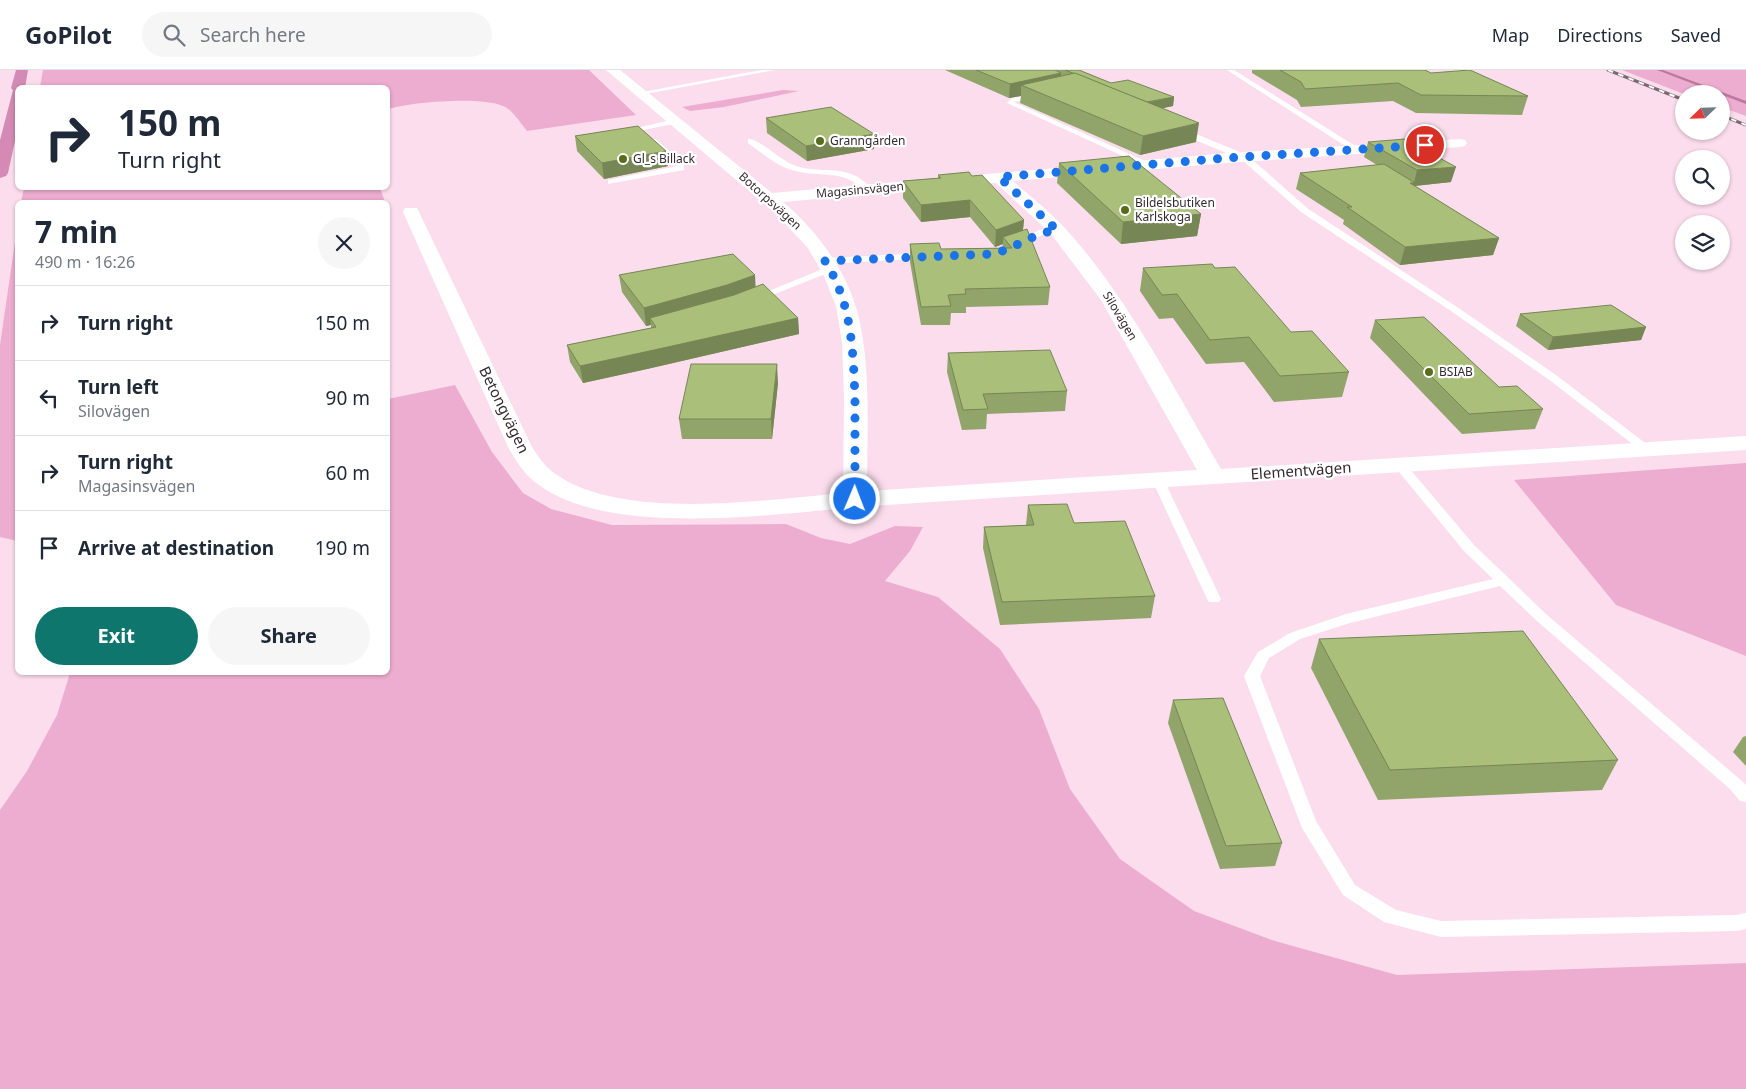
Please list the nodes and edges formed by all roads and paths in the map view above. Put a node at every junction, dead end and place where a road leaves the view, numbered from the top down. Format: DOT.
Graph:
graph roads {
  1 [pos="22,70"];
  2 [pos="612,70"];
  3 [pos="772,70"];
  4 [pos="1230,70"];
  5 [pos="19,85"];
  6 [pos="1048,92"];
  7 [pos="640,93"];
  8 [pos="15,106"];
  9 [pos="675,121"];
  10 [pos="1172,128"];
  11 [pos="639,129"];
  12 [pos="613,134"];
  13 [pos="751,141"];
  14 [pos="1460,143"];
  15 [pos="1356,150"];
  16 [pos="1244,157"];
  17 [pos="1150,165"];
  18 [pos="0,174"];
  19 [pos="999,177"];
  20 [pos="611,182"];
  21 [pos="868,189"];
  22 [pos="769,198"];
  23 [pos="411,212"];
  24 [pos="1057,230"];
  25 [pos="1006,251"];
  26 [pos="937,256"];
  27 [pos="827,265"];
  28 [pos="740,304"];
  29 [pos="1746,442"];
  30 [pos="1647,449"];
  31 [pos="1399,464"];
  32 [pos="1213,476"];
  33 [pos="1158,480"];
  34 [pos="855,499"];
  35 [pos="1503,580"];
  36 [pos="1214,599"];
  37 [pos="1746,796"];
  38 [pos="1746,921"];
  1 -- 5 [label="highway"];
  2 -- 7 [label="street, Botorpsvägen"];
  3 -- 7 [label="lane"];
  4 -- 15 [label="lane"];
  6 -- 17 [label="lane"];
  7 -- 9 [label="street, Botorpsvägen"];
  8 -- 18 [label="highway"];
  9 -- 11 [label="lane"];
  9 -- 22 [label="street, Botorpsvägen"];
  10 -- 16 [label="lane"];
  11 -- 12 [label="lane"];
  11 -- 20 [label="lane"];
  13 -- 21 [label="lane"];
  14 -- 15 [label="street, Magasinsvägen"];
  15 -- 16 [label="street, Magasinsvägen"];
  16 -- 17 [label="street, Magasinsvägen"];
  16 -- 30 [label="lane"];
  17 -- 19 [label="street, Magasinsvägen"];
  19 -- 21 [label="street, Magasinsvägen"];
  19 -- 24 [label="street, Silovägen"];
  21 -- 22 [label="street, Magasinsvägen"];
  22 -- 27 [label="street, Botorpsvägen"];
  23 -- 34 [label="street, Betongvägen"];
  24 -- 25 [label="lane"];
  24 -- 32 [label="street, Silovägen"];
  26 -- 27 [label="lane"];
  27 -- 28 [label="lane"];
  27 -- 34 [label="street, Botorpsvägen"];
  29 -- 30 [label="street, Elementvägen"];
  30 -- 31 [label="street, Elementvägen"];
  31 -- 32 [label="street, Elementvägen"];
  31 -- 35 [label="lane"];
  32 -- 33 [label="street, Elementvägen"];
  33 -- 34 [label="street, Elementvägen"];
  33 -- 36 [label="lane"];
  35 -- 37 [label="lane"];
  35 -- 38 [label="lane"];
}
